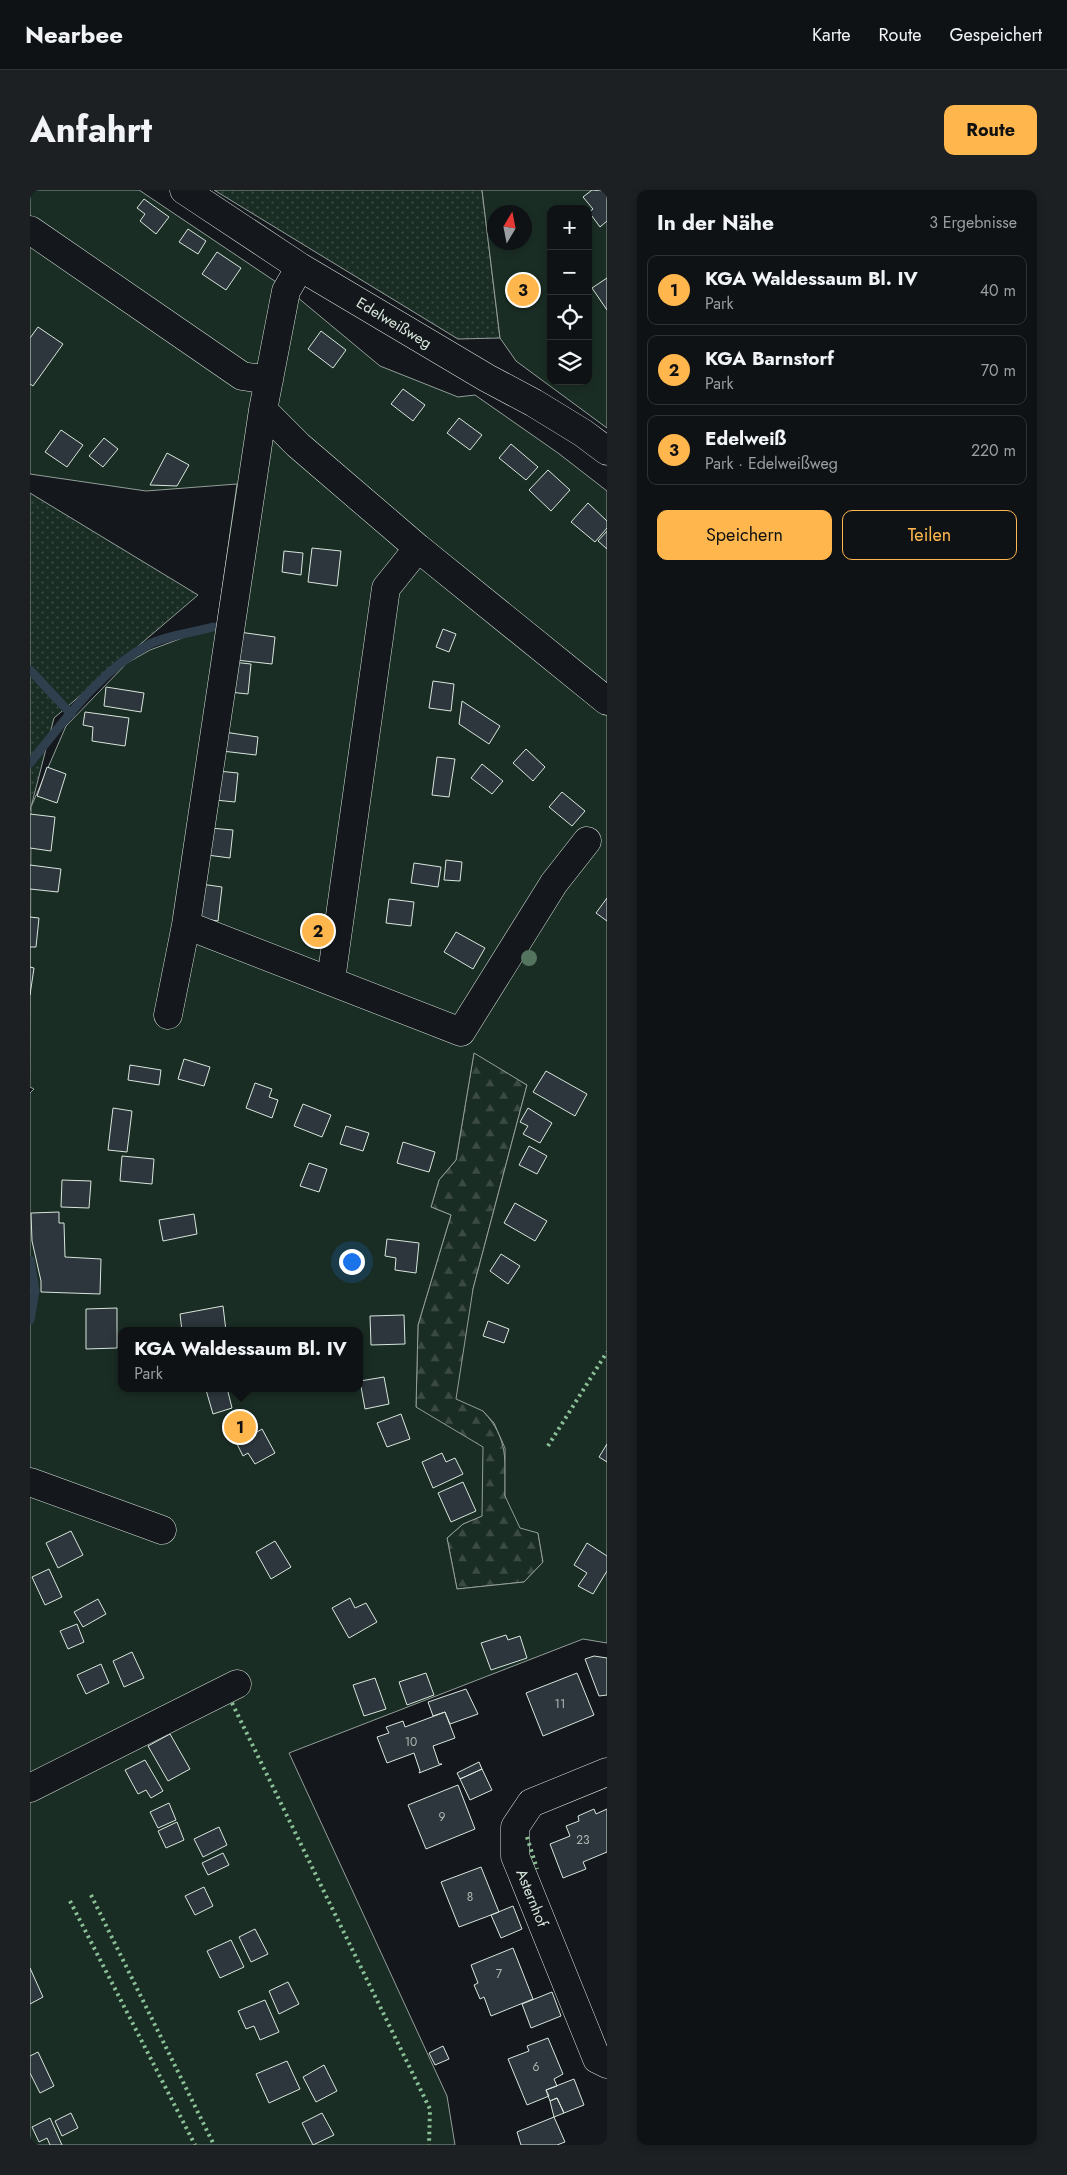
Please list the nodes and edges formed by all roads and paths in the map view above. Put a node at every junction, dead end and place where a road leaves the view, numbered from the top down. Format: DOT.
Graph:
graph roads {
  1 [pos="184,190"];
  2 [pos="30,230"];
  3 [pos="300,267"];
  4 [pos="270,380"];
  5 [pos="263,410"];
  6 [pos="607,451"];
  7 [pos="418,548"];
  8 [pos="607,701"];
  9 [pos="587,841"];
  10 [pos="186,924"];
  11 [pos="331,980"];
  12 [pos="168,1015"];
  13 [pos="30,1482"];
  14 [pos="162,1530"];
  15 [pos="237,1684"];
  16 [pos="607,1772"];
  17 [pos="30,1788"];
  18 [pos="607,2064"];
  1 -- 3 [label="street, Edelweißweg"];
  2 -- 4 [label="street"];
  3 -- 4 [label="street"];
  3 -- 6 [label="street, Edelweißweg"];
  4 -- 5 [label="street"];
  5 -- 7 [label="street"];
  5 -- 10 [label="street"];
  7 -- 8 [label="street"];
  7 -- 11 [label="street"];
  9 -- 11 [label="street"];
  10 -- 11 [label="street"];
  10 -- 12 [label="street"];
  13 -- 14 [label="street"];
  15 -- 17 [label="street"];
  16 -- 18 [label="street, Asternhof"];
}
